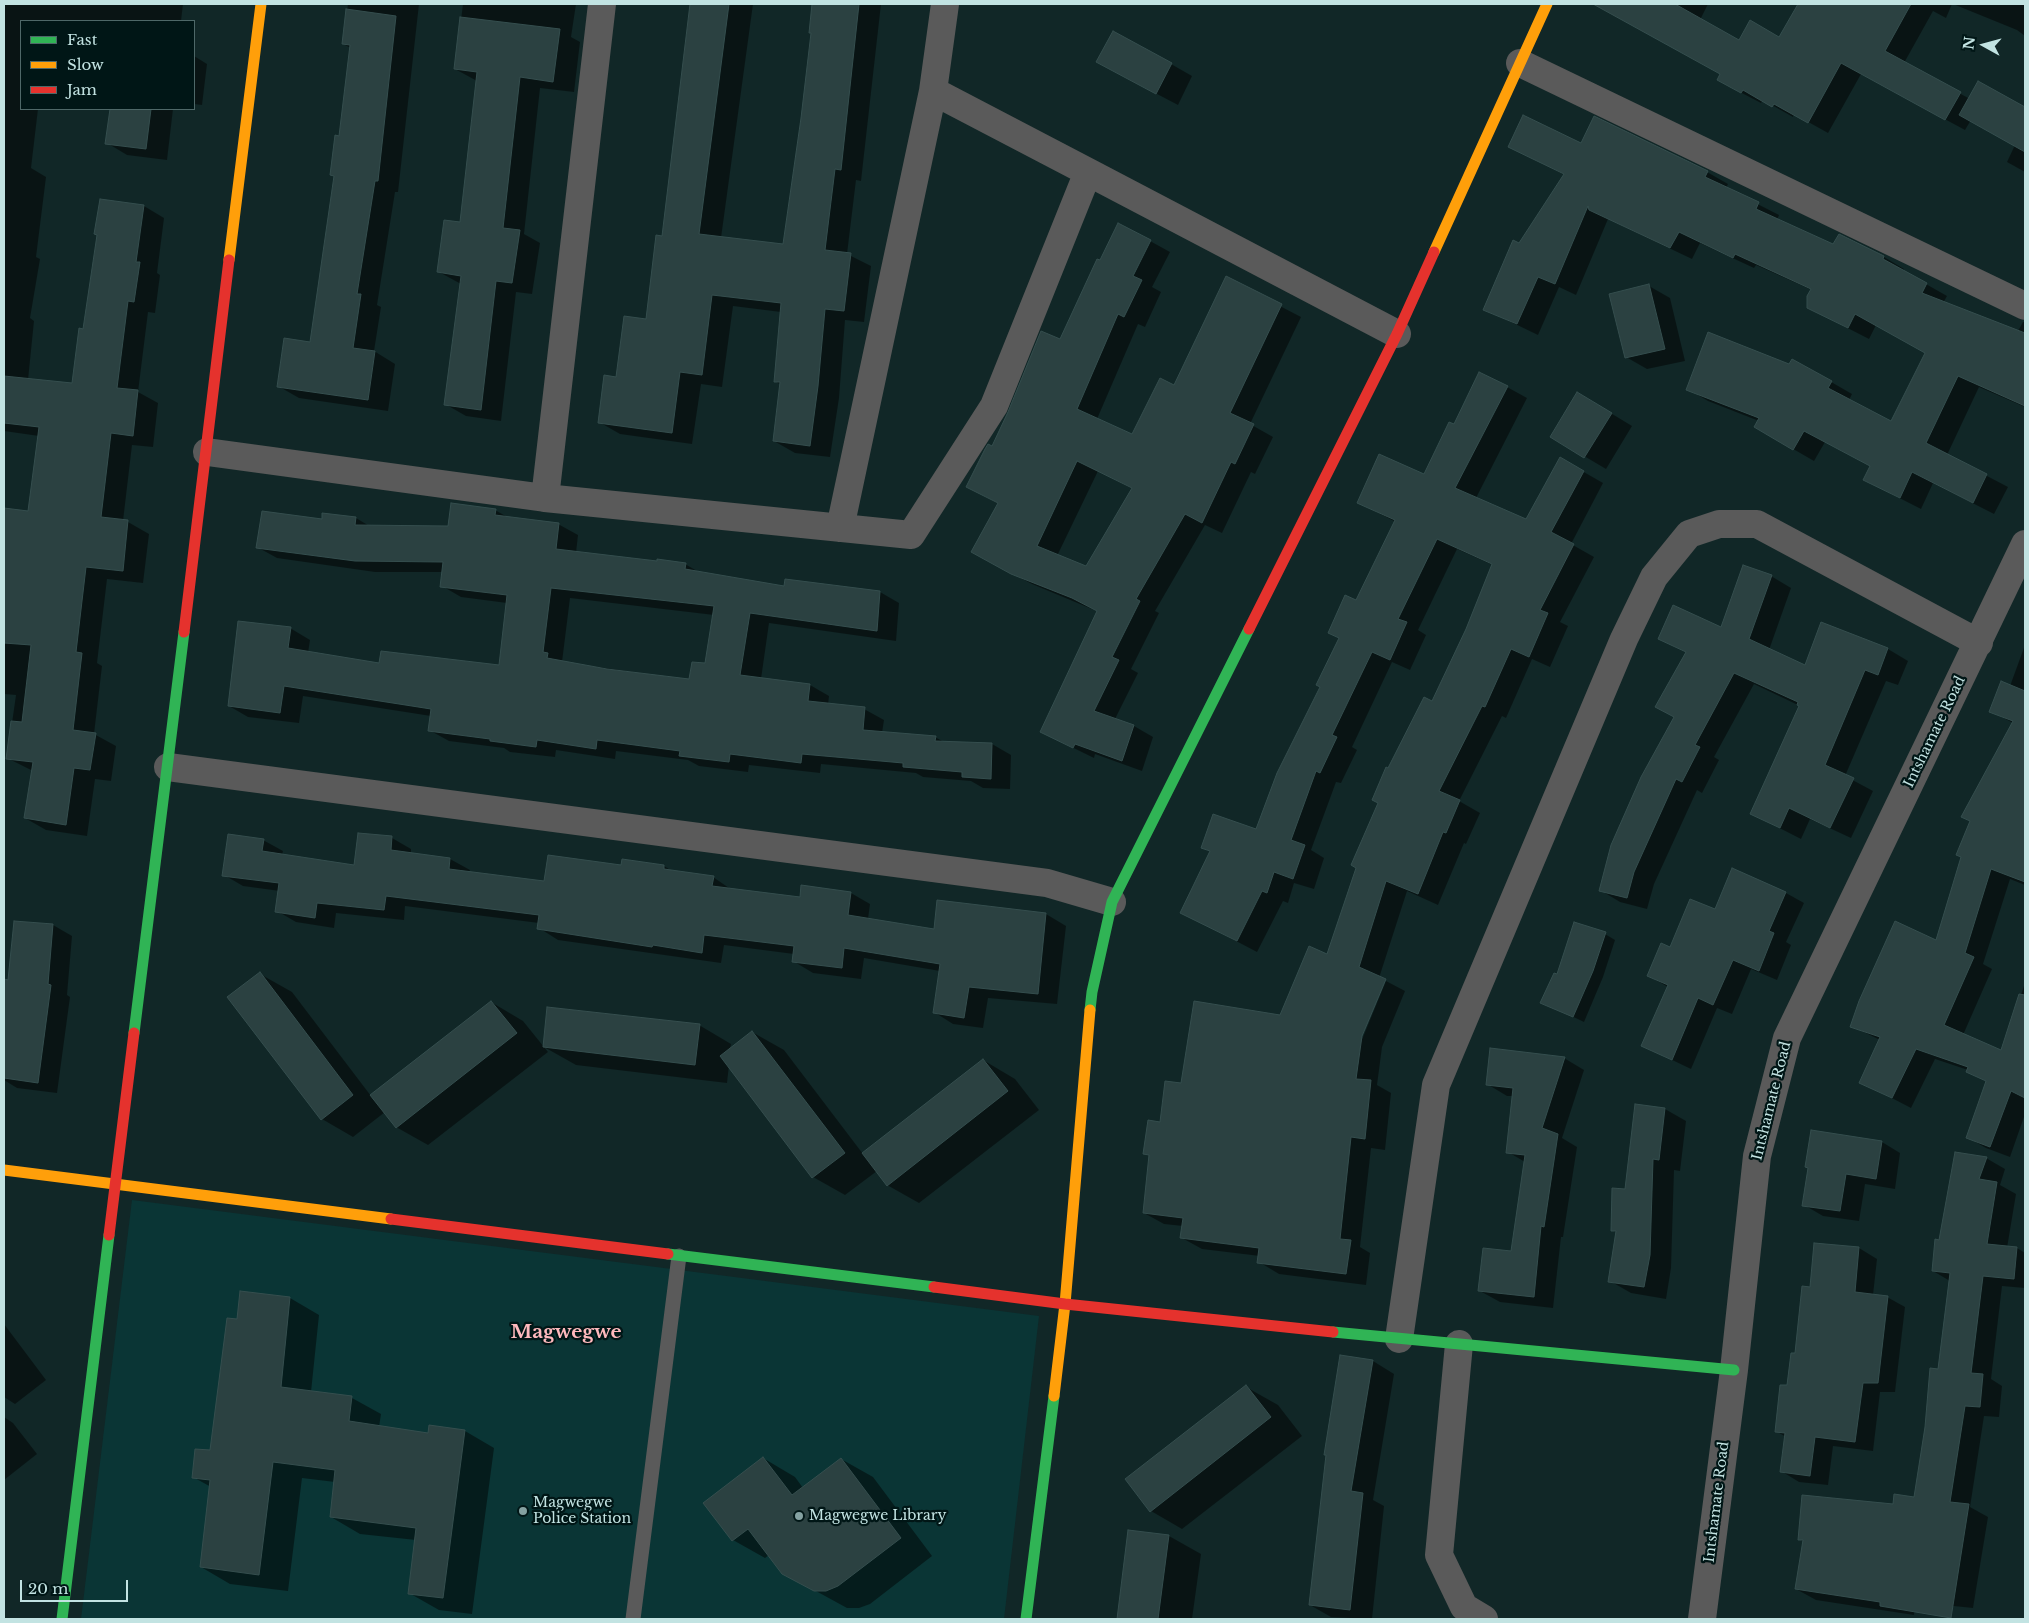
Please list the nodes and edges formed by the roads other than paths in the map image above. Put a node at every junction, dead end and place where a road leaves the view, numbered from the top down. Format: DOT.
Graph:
graph roads {
  1 [pos="261,4"];
  2 [pos="602,4"];
  3 [pos="945,4"];
  4 [pos="1547,4"];
  5 [pos="1520,63"];
  6 [pos="933,91"];
  7 [pos="1088,172"];
  8 [pos="2025,306"];
  9 [pos="1397,334"];
  10 [pos="207,452"];
  11 [pos="545,498"];
  12 [pos="840,528"];
  13 [pos="2025,544"];
  14 [pos="1979,643"];
  15 [pos="168,767"];
  16 [pos="1112,902"];
  17 [pos="4,1170"];
  18 [pos="115,1185"];
  19 [pos="680,1256"];
  20 [pos="1065,1304"];
  21 [pos="1399,1339"];
  22 [pos="1459,1344"];
  23 [pos="1734,1370"];
  24 [pos="62,1619"];
  25 [pos="633,1619"];
  26 [pos="1026,1619"];
  27 [pos="1484,1619"];
  28 [pos="1702,1619"];
  1 -- 10 [label="street"];
  2 -- 11 [label="street"];
  3 -- 6 [label="street"];
  4 -- 5 [label="street"];
  5 -- 8 [label="street"];
  5 -- 9 [label="street"];
  6 -- 7 [label="street"];
  6 -- 12 [label="street"];
  7 -- 9 [label="street"];
  7 -- 12 [label="street"];
  9 -- 16 [label="street"];
  10 -- 11 [label="street"];
  10 -- 15 [label="street"];
  11 -- 12 [label="street"];
  13 -- 14 [label="street, Intshamate Road"];
  14 -- 21 [label="street"];
  14 -- 23 [label="street, Intshamate Road"];
  15 -- 16 [label="street"];
  15 -- 18 [label="street"];
  16 -- 20 [label="street"];
  17 -- 18 [label="street"];
  18 -- 19 [label="street"];
  18 -- 24 [label="street"];
  19 -- 20 [label="street"];
  19 -- 25 [label="lane"];
  20 -- 21 [label="street"];
  20 -- 26 [label="street"];
  21 -- 22 [label="street"];
  22 -- 23 [label="street"];
  22 -- 27 [label="street"];
  23 -- 28 [label="street, Intshamate Road"];
}
